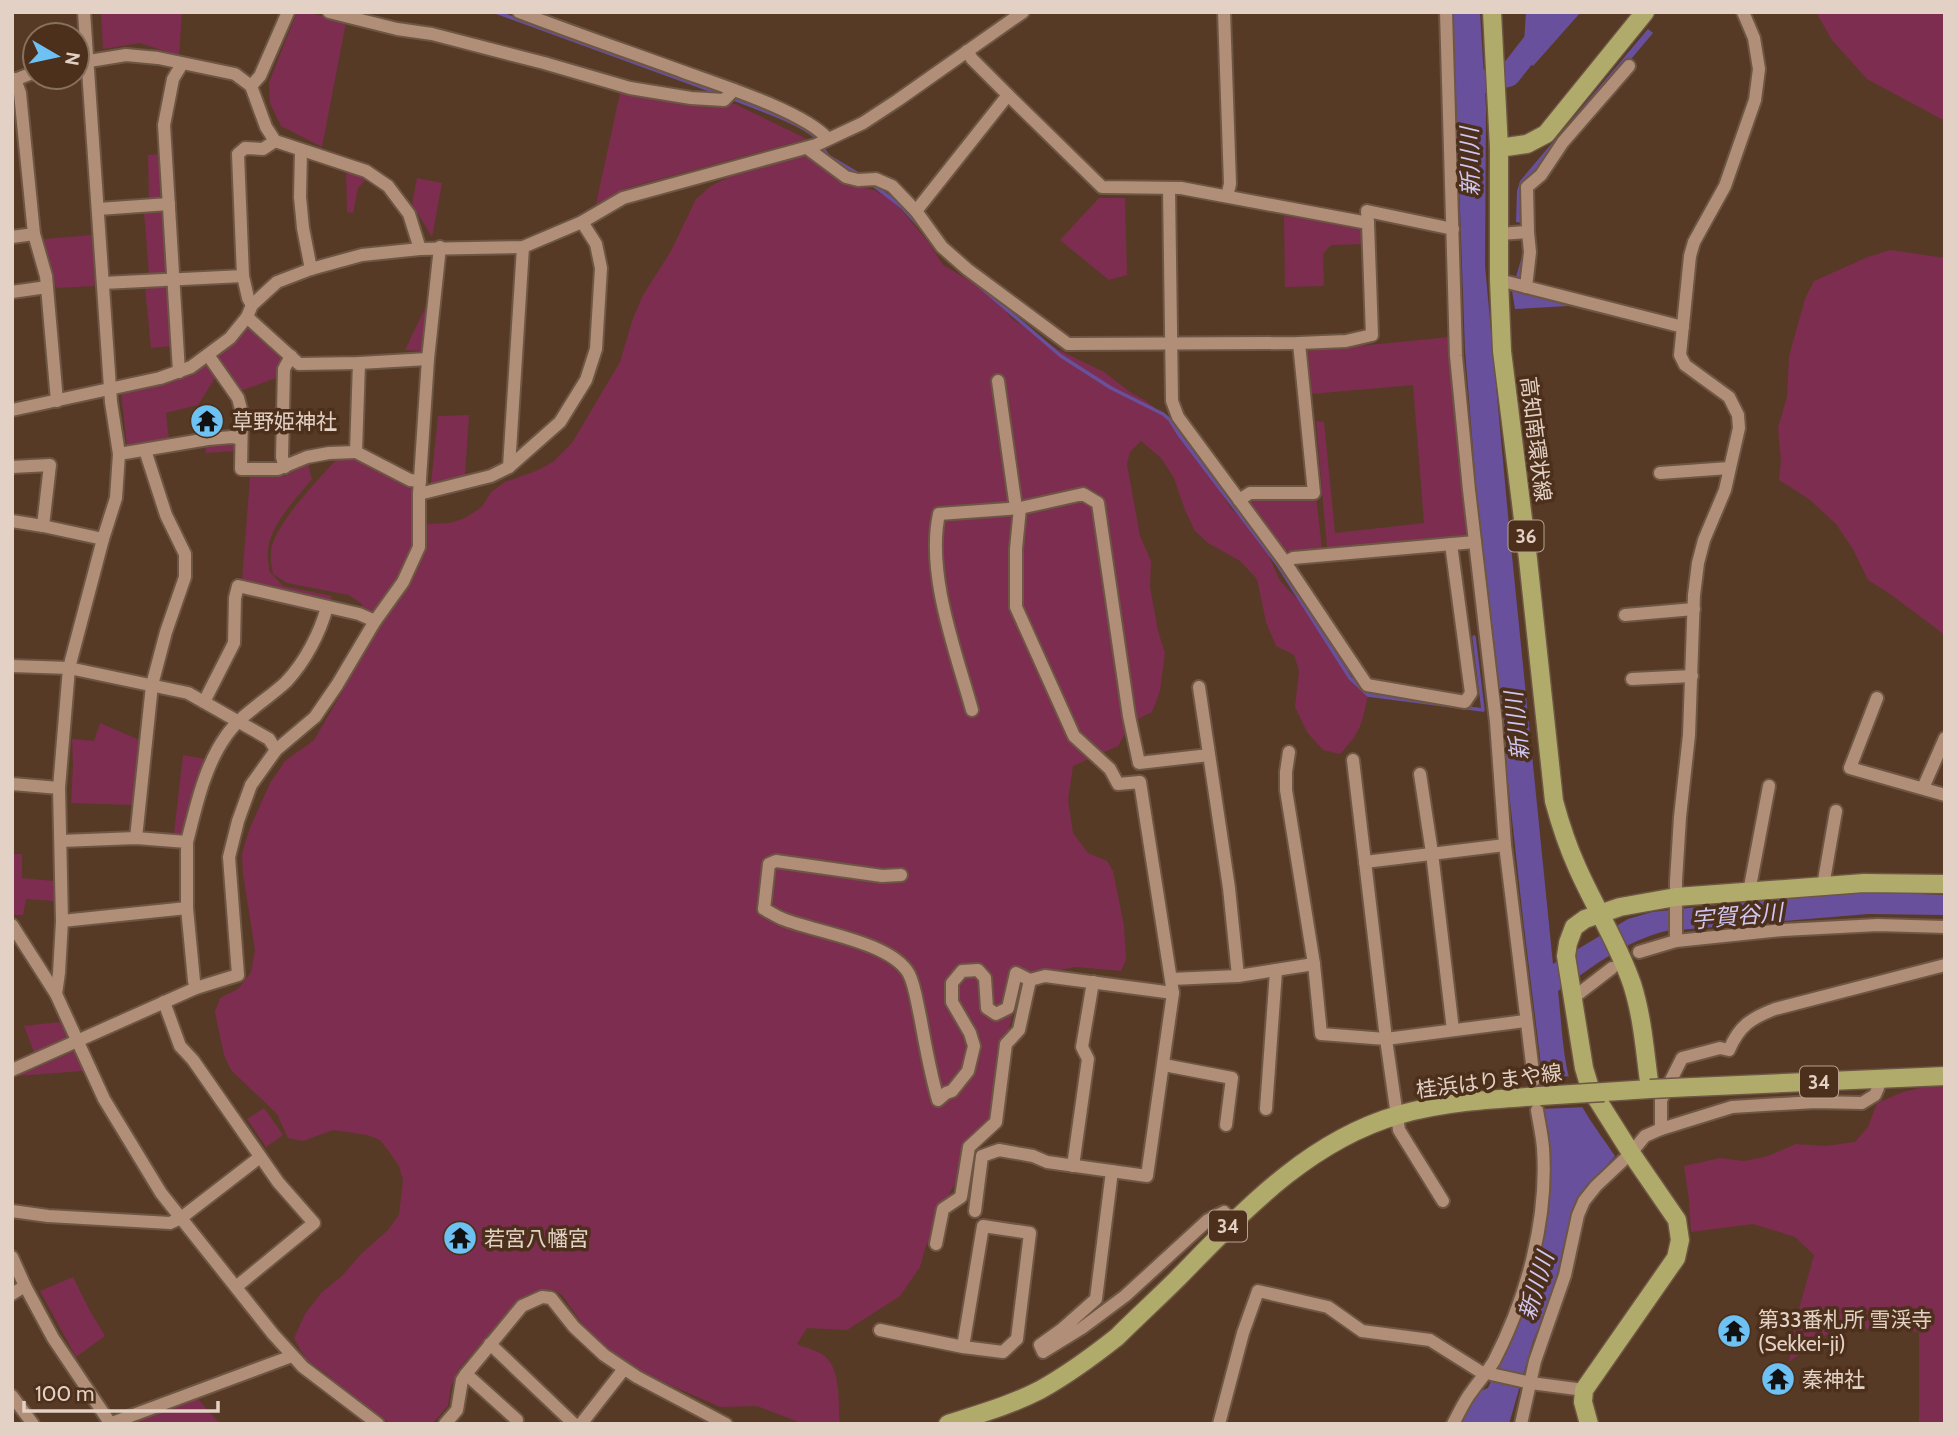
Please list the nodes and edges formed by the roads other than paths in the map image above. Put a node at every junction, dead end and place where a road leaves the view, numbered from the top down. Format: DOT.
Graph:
graph roads {
  1 [pos="288,12"];
  2 [pos="329,12"];
  3 [pos="519,12"];
  4 [pos="1023,12"];
  5 [pos="1224,12"];
  6 [pos="1447,12"];
  7 [pos="1645,12"];
  8 [pos="1743,12"];
  9 [pos="1494,14"];
  10 [pos="545,17"];
  11 [pos="967,51"];
  12 [pos="91,61"];
  13 [pos="182,64"];
  14 [pos="1629,66"];
  15 [pos="14,80"];
  16 [pos="251,86"];
  17 [pos="734,90"];
  18 [pos="85,91"];
  19 [pos="1008,95"];
  20 [pos="275,141"];
  21 [pos="819,143"];
  22 [pos="1499,148"];
  23 [pos="301,150"];
  24 [pos="1168,188"];
  25 [pos="1227,196"];
  26 [pos="169,204"];
  27 [pos="99,209"];
  28 [pos="916,211"];
  29 [pos="582,222"];
  30 [pos="1368,223"];
  31 [pos="1453,229"];
  32 [pos="1528,232"];
  33 [pos="34,234"];
  34 [pos="1499,234"];
  35 [pos="12,237"];
  36 [pos="440,247"];
  37 [pos="523,247"];
  38 [pos="420,249"];
  39 [pos="311,269"];
  40 [pos="243,276"];
  41 [pos="173,279"];
  42 [pos="103,283"];
  43 [pos="1516,284"];
  44 [pos="47,287"];
  45 [pos="12,292"];
  46 [pos="250,311"];
  47 [pos="1683,327"];
  48 [pos="1172,342"];
  49 [pos="1298,343"];
  50 [pos="208,355"];
  51 [pos="291,356"];
  52 [pos="428,359"];
  53 [pos="359,363"];
  54 [pos="178,372"];
  55 [pos="998,382"];
  56 [pos="110,388"];
  57 [pos="57,401"];
  58 [pos="12,410"];
  59 [pos="241,439"];
  60 [pos="145,450"];
  61 [pos="356,452"];
  62 [pos="119,454"];
  63 [pos="12,467"];
  64 [pos="285,467"];
  65 [pos="509,467"];
  66 [pos="1730,468"];
  67 [pos="1660,473"];
  68 [pos="420,488"];
  69 [pos="1239,500"];
  70 [pos="1018,508"];
  71 [pos="12,521"];
  72 [pos="43,526"];
  73 [pos="103,539"];
  74 [pos="1475,542"];
  75 [pos="1451,544"];
  76 [pos="1285,562"];
  77 [pos="327,607"];
  78 [pos="1694,609"];
  79 [pos="1625,615"];
  80 [pos="375,621"];
  81 [pos="12,666"];
  82 [pos="69,668"];
  83 [pos="1692,676"];
  84 [pos="1632,679"];
  85 [pos="152,685"];
  86 [pos="1199,687"];
  87 [pos="1877,698"];
  88 [pos="204,702"];
  89 [pos="972,710"];
  90 [pos="238,722"];
  91 [pos="1945,738"];
  92 [pos="276,750"];
  93 [pos="1289,752"];
  94 [pos="1209,755"];
  95 [pos="1353,760"];
  96 [pos="1420,774"];
  97 [pos="12,784"];
  98 [pos="1769,786"];
  99 [pos="59,788"];
  100 [pos="1923,789"];
  101 [pos="1945,795"];
  102 [pos="1836,811"];
  103 [pos="136,838"];
  104 [pos="61,841"];
  105 [pos="187,842"];
  106 [pos="1506,845"];
  107 [pos="1432,853"];
  108 [pos="1365,862"];
  109 [pos="901,875"];
  110 [pos="1945,884"];
  111 [pos="1823,886"];
  112 [pos="1749,892"];
  113 [pos="1676,902"];
  114 [pos="187,908"];
  115 [pos="61,921"];
  116 [pos="1604,921"];
  117 [pos="12,925"];
  118 [pos="1945,928"];
  119 [pos="1676,938"];
  120 [pos="1639,952"];
  121 [pos="1617,962"];
  122 [pos="1314,964"];
  123 [pos="1945,965"];
  124 [pos="1276,971"];
  125 [pos="1238,976"];
  126 [pos="1171,979"];
  127 [pos="1030,980"];
  128 [pos="1093,982"];
  129 [pos="196,988"];
  130 [pos="1572,992"];
  131 [pos="1173,993"];
  132 [pos="56,994"];
  133 [pos="164,1002"];
  134 [pos="1525,1020"];
  135 [pos="1453,1030"];
  136 [pos="1386,1039"];
  137 [pos="78,1042"];
  138 [pos="1164,1065"];
  139 [pos="12,1070"];
  140 [pos="1945,1076"];
  141 [pos="1880,1080"];
  142 [pos="1650,1090"];
  143 [pos="1537,1095"];
  144 [pos="1266,1109"];
  145 [pos="1397,1115"];
  146 [pos="1226,1125"];
  147 [pos="1661,1129"];
  148 [pos="1630,1153"];
  149 [pos="260,1157"];
  150 [pos="1073,1166"];
  151 [pos="1112,1171"];
  152 [pos="1443,1201"];
  153 [pos="12,1211"];
  154 [pos="975,1211"];
  155 [pos="181,1218"];
  156 [pos="1231,1222"];
  157 [pos="936,1244"];
  158 [pos="12,1257"];
  159 [pos="25,1286"];
  160 [pos="236,1287"];
  161 [pos="12,1294"];
  162 [pos="880,1330"];
  163 [pos="1017,1339"];
  164 [pos="490,1344"];
  165 [pos="1040,1345"];
  166 [pos="964,1347"];
  167 [pos="292,1356"];
  168 [pos="624,1369"];
  169 [pos="1488,1373"];
  170 [pos="466,1374"];
  171 [pos="1529,1382"];
  172 [pos="1584,1390"];
  173 [pos="12,1396"];
  174 [pos="978,1419"];
  175 [pos="517,1420"];
  176 [pos="33,1424"];
  177 [pos="110,1424"];
  178 [pos="378,1424"];
  179 [pos="445,1424"];
  180 [pos="575,1424"];
  181 [pos="581,1424"];
  182 [pos="726,1424"];
  183 [pos="948,1424"];
  184 [pos="1219,1424"];
  185 [pos="1453,1424"];
  186 [pos="1521,1424"];
  187 [pos="1589,1424"];
  1 -- 16 [label="street"];
  2 -- 17 [label="street"];
  3 -- 10 [label="street"];
  4 -- 11 [label="street"];
  5 -- 25 [label="street"];
  6 -- 31 [label="street"];
  7 -- 22 [label="main road"];
  8 -- 47 [label="street"];
  9 -- 22 [label="main road, 高知南環状線"];
  10 -- 17 [label="street"];
  11 -- 19 [label="street"];
  11 -- 21 [label="street"];
  12 -- 13 [label="street"];
  13 -- 16 [label="street"];
  13 -- 26 [label="street"];
  14 -- 32 [label="street"];
  15 -- 33 [label="street"];
  16 -- 20 [label="street"];
  17 -- 21 [label="street"];
  18 -- 27 [label="street"];
  19 -- 24 [label="street"];
  19 -- 28 [label="street"];
  20 -- 23 [label="street"];
  20 -- 40 [label="street"];
  21 -- 28 [label="street"];
  21 -- 29 [label="street"];
  22 -- 34 [label="main road, 高知南環状線 / 36"];
  23 -- 38 [label="street"];
  23 -- 39 [label="street"];
  24 -- 25 [label="street"];
  24 -- 48 [label="street"];
  25 -- 30 [label="street"];
  26 -- 27 [label="street"];
  26 -- 41 [label="street"];
  27 -- 42 [label="street"];
  28 -- 48 [label="street"];
  29 -- 37 [label="street"];
  29 -- 65 [label="street"];
  30 -- 31 [label="street"];
  30 -- 49 [label="street"];
  31 -- 74 [label="street"];
  32 -- 34 [label="street"];
  32 -- 43 [label="street"];
  33 -- 35 [label="street"];
  33 -- 44 [label="street"];
  34 -- 43 [label="main road, 高知南環状線 / 36"];
  36 -- 37 [label="street"];
  36 -- 38 [label="street"];
  36 -- 52 [label="street"];
  37 -- 65 [label="street"];
  38 -- 39 [label="street"];
  39 -- 46 [label="street"];
  40 -- 41 [label="street"];
  40 -- 46 [label="street"];
  41 -- 42 [label="street"];
  41 -- 54 [label="street"];
  42 -- 56 [label="street"];
  43 -- 47 [label="street"];
  43 -- 116 [label="main road, 高知南環状線 / 36"];
  44 -- 45 [label="street"];
  44 -- 57 [label="street"];
  46 -- 50 [label="street"];
  46 -- 51 [label="street"];
  47 -- 66 [label="street"];
  48 -- 49 [label="street"];
  48 -- 69 [label="street"];
  49 -- 69 [label="street"];
  50 -- 54 [label="street"];
  50 -- 59 [label="street"];
  51 -- 53 [label="street"];
  51 -- 64 [label="street"];
  52 -- 53 [label="street"];
  52 -- 68 [label="street"];
  53 -- 61 [label="street"];
  54 -- 56 [label="street"];
  55 -- 70 [label="street"];
  56 -- 57 [label="street"];
  56 -- 62 [label="street"];
  57 -- 58 [label="street"];
  59 -- 60 [label="street"];
  59 -- 64 [label="street"];
  60 -- 62 [label="street"];
  60 -- 85 [label="street"];
  61 -- 64 [label="street"];
  61 -- 68 [label="street"];
  62 -- 73 [label="street"];
  63 -- 72 [label="street"];
  65 -- 68 [label="street"];
  66 -- 67 [label="street"];
  66 -- 78 [label="street"];
  68 -- 80 [label="street"];
  69 -- 76 [label="street"];
  70 -- 89 [label="street"];
  70 -- 94 [label="street"];
  70 -- 126 [label="street"];
  71 -- 72 [label="street"];
  72 -- 73 [label="street"];
  73 -- 82 [label="street"];
  74 -- 75 [label="street"];
  74 -- 106 [label="street"];
  75 -- 76 [label="street"];
  75 -- 76 [label="street"];
  77 -- 80 [label="street"];
  77 -- 88 [label="street"];
  77 -- 90 [label="street"];
  78 -- 79 [label="street"];
  78 -- 83 [label="street"];
  80 -- 92 [label="street"];
  81 -- 82 [label="street"];
  82 -- 85 [label="street"];
  82 -- 99 [label="street"];
  83 -- 84 [label="street"];
  83 -- 113 [label="street"];
  85 -- 88 [label="street"];
  85 -- 103 [label="street"];
  86 -- 94 [label="street"];
  87 -- 100 [label="street"];
  88 -- 90 [label="street"];
  90 -- 92 [label="street"];
  90 -- 105 [label="street"];
  91 -- 100 [label="street"];
  92 -- 129 [label="street"];
  93 -- 122 [label="street"];
  94 -- 125 [label="street"];
  95 -- 108 [label="street"];
  96 -- 107 [label="street"];
  97 -- 99 [label="street"];
  98 -- 112 [label="street"];
  99 -- 104 [label="street"];
  100 -- 101 [label="street"];
  102 -- 111 [label="street"];
  103 -- 104 [label="street"];
  103 -- 105 [label="street"];
  104 -- 115 [label="street"];
  105 -- 114 [label="street"];
  106 -- 107 [label="street"];
  106 -- 134 [label="street"];
  107 -- 108 [label="street"];
  107 -- 135 [label="street"];
  108 -- 136 [label="street"];
  109 -- 127 [label="street"];
  110 -- 111 [label="main road, 桂浜はりまや線"];
  111 -- 112 [label="main road, 桂浜はりまや線"];
  112 -- 113 [label="main road, 桂浜はりまや線"];
  113 -- 116 [label="main road, 桂浜はりまや線"];
  113 -- 119 [label="street"];
  114 -- 115 [label="street"];
  114 -- 129 [label="street"];
  115 -- 132 [label="street"];
  116 -- 121 [label="main road, 高知南環状線 / 36"];
  116 -- 130 [label="main road, 桂浜はりまや線"];
  117 -- 132 [label="street"];
  118 -- 119 [label="street"];
  119 -- 120 [label="street"];
  121 -- 130 [label="street"];
  121 -- 142 [label="main road, 高知南環状線 / 36"];
  122 -- 124 [label="street"];
  122 -- 136 [label="street"];
  123 -- 147 [label="street"];
  124 -- 125 [label="street"];
  124 -- 144 [label="street"];
  125 -- 126 [label="street"];
  126 -- 131 [label="street"];
  127 -- 128 [label="street"];
  127 -- 157 [label="street"];
  128 -- 131 [label="street"];
  128 -- 150 [label="street"];
  129 -- 133 [label="street"];
  130 -- 148 [label="main road, 桂浜はりまや線"];
  131 -- 138 [label="street"];
  132 -- 137 [label="street"];
  133 -- 137 [label="street"];
  133 -- 149 [label="street"];
  134 -- 135 [label="street"];
  134 -- 143 [label="street"];
  135 -- 136 [label="street"];
  136 -- 145 [label="street"];
  137 -- 139 [label="street"];
  137 -- 155 [label="street"];
  138 -- 146 [label="street"];
  138 -- 151 [label="street"];
  140 -- 141 [label="main road, 桂浜はりまや線 / 34"];
  141 -- 142 [label="main road, 桂浜はりまや線 / 34, bridge"];
  141 -- 147 [label="street"];
  142 -- 143 [label="main road, 桂浜はりまや線 / 34, bridge"];
  143 -- 145 [label="main road, 桂浜はりまや線 / 34"];
  143 -- 169 [label="street"];
  145 -- 152 [label="street"];
  145 -- 156 [label="main road, 桂浜はりまや線 / 34"];
  147 -- 148 [label="street"];
  148 -- 171 [label="street"];
  148 -- 172 [label="main road, 桂浜はりまや線"];
  149 -- 155 [label="street"];
  149 -- 160 [label="street"];
  150 -- 151 [label="street"];
  150 -- 154 [label="street"];
  151 -- 165 [label="street"];
  153 -- 155 [label="street"];
  155 -- 160 [label="street"];
  156 -- 165 [label="street"];
  156 -- 174 [label="main road, 桂浜はりまや線 / 34"];
  158 -- 159 [label="street"];
  159 -- 161 [label="street"];
  159 -- 177 [label="street"];
  160 -- 167 [label="street"];
  162 -- 166 [label="street"];
  163 -- 165 [label="street"];
  163 -- 166 [label="street"];
  163 -- 166 [label="street"];
  164 -- 168 [label="street"];
  164 -- 170 [label="street"];
  164 -- 180 [label="street"];
  167 -- 177 [label="street"];
  167 -- 178 [label="street"];
  168 -- 181 [label="street"];
  168 -- 182 [label="street"];
  169 -- 171 [label="street"];
  169 -- 184 [label="street"];
  169 -- 185 [label="street"];
  170 -- 175 [label="street"];
  170 -- 179 [label="street"];
  171 -- 172 [label="street"];
  171 -- 186 [label="street"];
  172 -- 187 [label="main road"];
  173 -- 176 [label="street"];
  174 -- 183 [label="main road, 桂浜はりまや線 / 34"];
}
